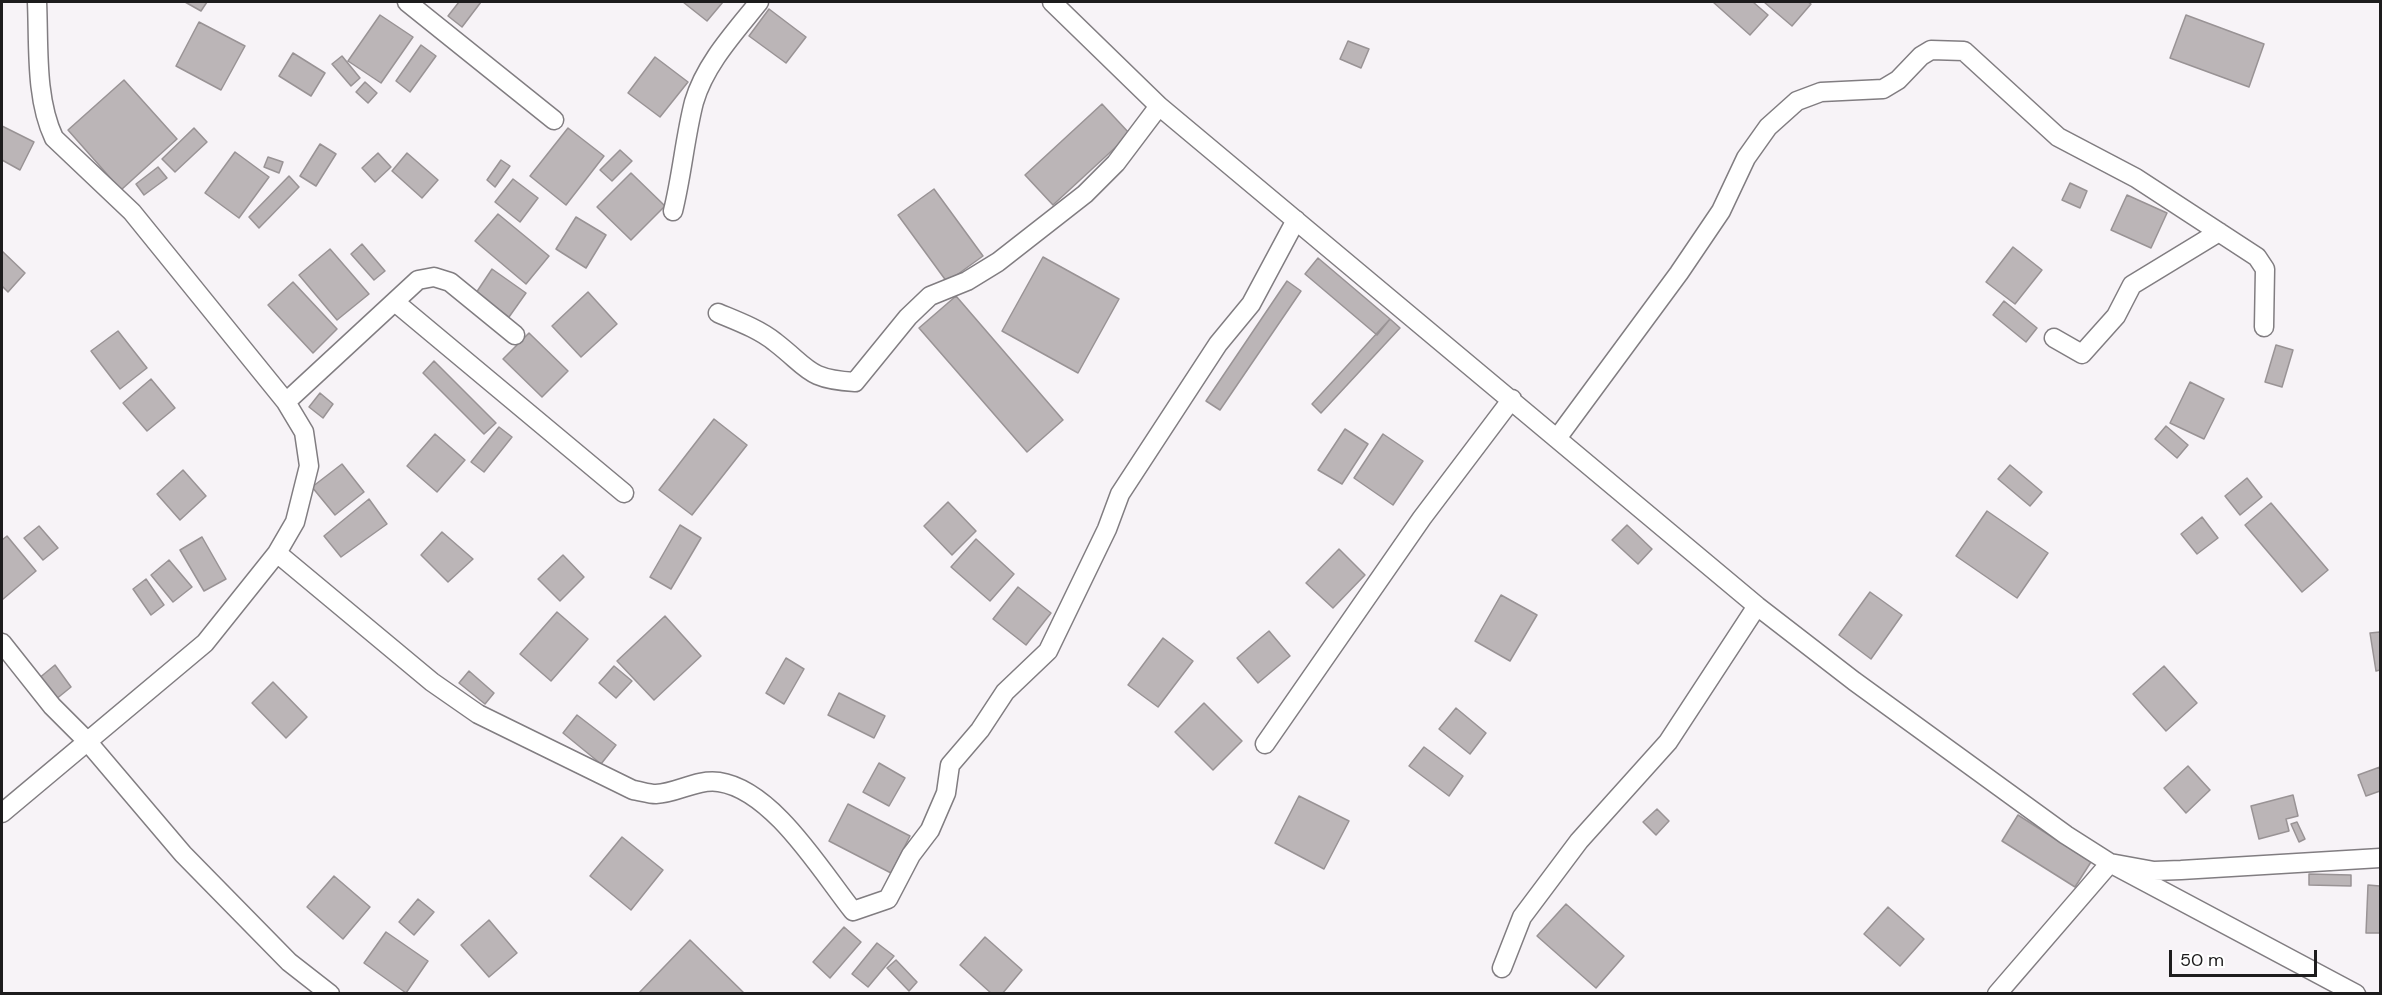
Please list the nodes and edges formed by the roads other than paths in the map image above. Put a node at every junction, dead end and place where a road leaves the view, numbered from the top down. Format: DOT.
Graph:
graph roads {
  1 [pos="36,2"];
  2 [pos="407,2"];
  3 [pos="759,2"];
  4 [pos="1052,2"];
  5 [pos="1159,105"];
  6 [pos="554,120"];
  7 [pos="673,211"];
  8 [pos="1296,219"];
  9 [pos="2219,232"];
  10 [pos="395,302"];
  11 [pos="718,313"];
  12 [pos="2264,327"];
  13 [pos="515,335"];
  14 [pos="2054,338"];
  15 [pos="1512,399"];
  16 [pos="286,402"];
  17 [pos="1558,437"];
  18 [pos="624,493"];
  19 [pos="277,553"];
  20 [pos="1757,606"];
  21 [pos="2,643"];
  22 [pos="87,741"];
  23 [pos="1265,744"];
  24 [pos="2,813"];
  25 [pos="2380,858"];
  26 [pos="2110,863"];
  27 [pos="1502,968"];
  28 [pos="330,993"];
  29 [pos="1997,993"];
  30 [pos="2356,993"];
  1 -- 16 [label="street"];
  2 -- 6 [label="street"];
  3 -- 7 [label="street"];
  4 -- 5 [label="street"];
  5 -- 8 [label="street"];
  5 -- 11 [label="street"];
  8 -- 15 [label="street"];
  8 -- 19 [label="street"];
  9 -- 12 [label="street"];
  9 -- 14 [label="street"];
  9 -- 17 [label="street"];
  10 -- 13 [label="street"];
  10 -- 16 [label="street"];
  10 -- 18 [label="street"];
  15 -- 17 [label="street"];
  15 -- 23 [label="street"];
  16 -- 19 [label="street"];
  17 -- 20 [label="street"];
  19 -- 22 [label="street"];
  20 -- 26 [label="street"];
  20 -- 27 [label="street"];
  21 -- 22 [label="street"];
  22 -- 24 [label="street"];
  22 -- 28 [label="street"];
  25 -- 26 [label="street"];
  26 -- 29 [label="street"];
  26 -- 30 [label="street"];
}
